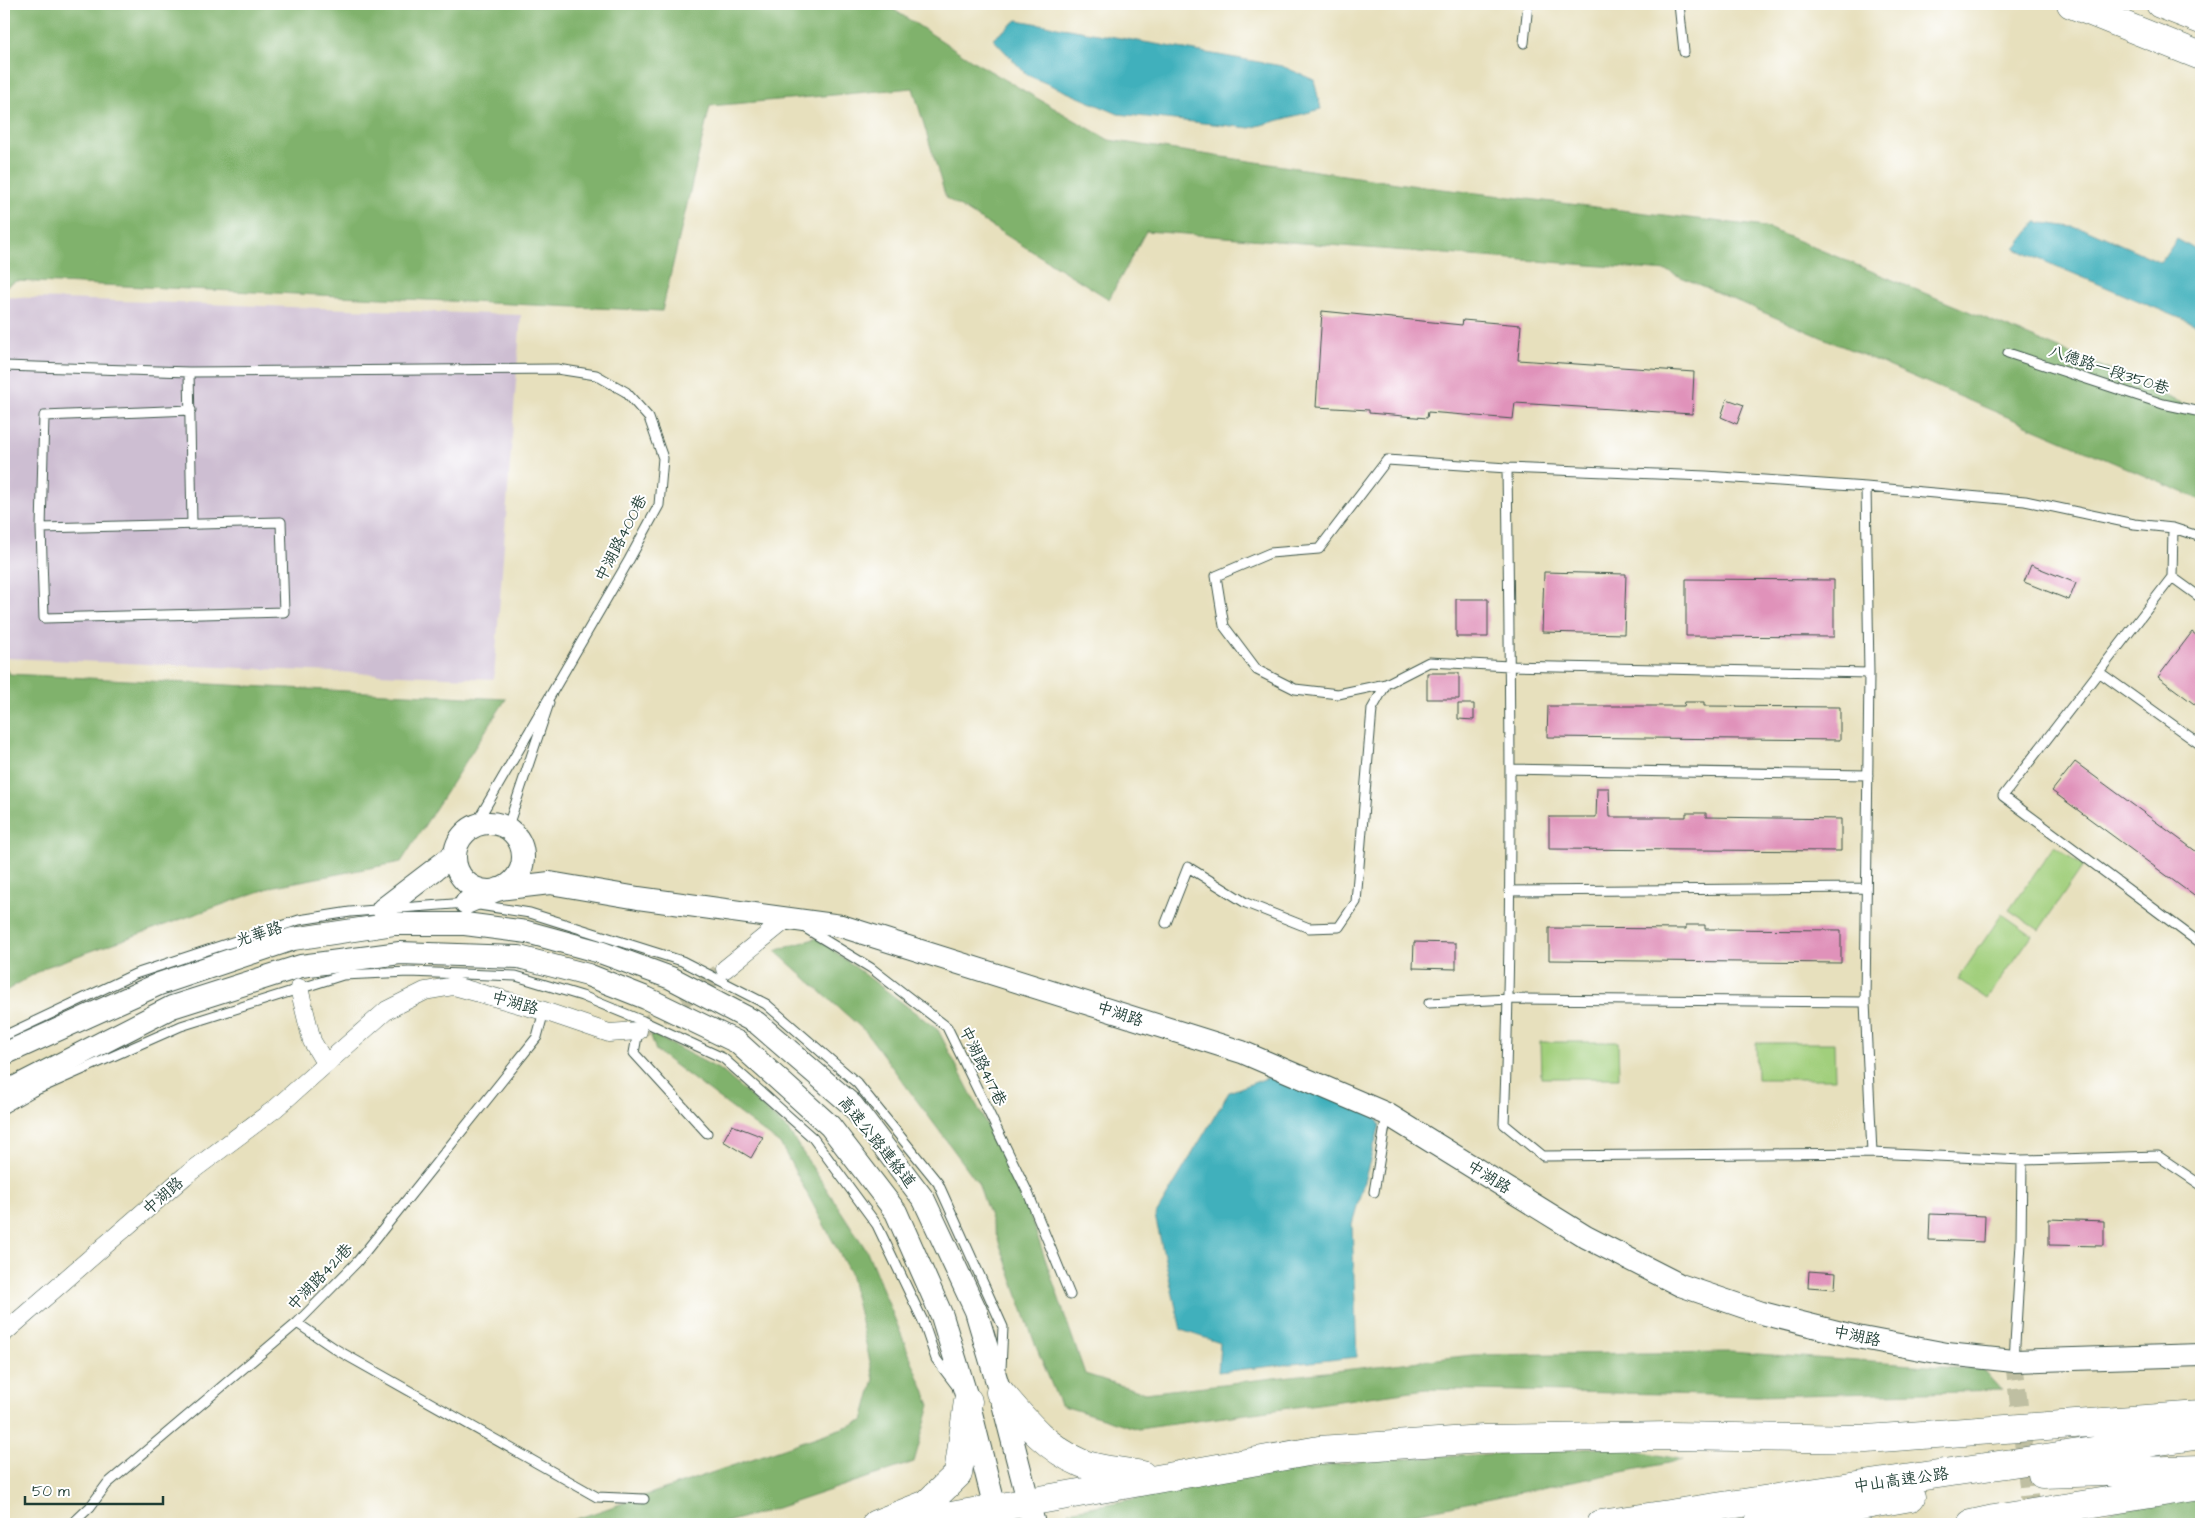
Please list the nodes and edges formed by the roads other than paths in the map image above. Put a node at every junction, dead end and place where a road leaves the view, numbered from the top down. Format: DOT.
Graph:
graph roads {
  1 [pos="1528,4"];
  2 [pos="1679,4"];
  3 [pos="2071,4"];
  4 [pos="2160,4"];
  5 [pos="2201,20"];
  6 [pos="1524,43"];
  7 [pos="1684,52"];
  8 [pos="2201,56"];
  9 [pos="2008,353"];
  10 [pos="4,366"];
  11 [pos="189,372"];
  12 [pos="191,410"];
  13 [pos="2201,412"];
  14 [pos="1507,468"];
  15 [pos="1866,487"];
  16 [pos="192,524"];
  17 [pos="41,528"];
  18 [pos="2174,528"];
  19 [pos="2201,537"];
  20 [pos="2172,577"];
  21 [pos="2201,598"];
  22 [pos="1510,666"];
  23 [pos="2099,672"];
  24 [pos="1869,673"];
  25 [pos="556,684"];
  26 [pos="1386,684"];
  27 [pos="2201,745"];
  28 [pos="1510,769"];
  29 [pos="1868,775"];
  30 [pos="474,827"];
  31 [pos="513,836"];
  32 [pos="455,854"];
  33 [pos="550,883"];
  34 [pos="1866,888"];
  35 [pos="500,889"];
  36 [pos="1510,891"];
  37 [pos="466,903"];
  38 [pos="383,909"];
  39 [pos="788,918"];
  40 [pos="528,922"];
  41 [pos="1166,923"];
  42 [pos="2201,944"];
  43 [pos="518,967"];
  44 [pos="725,969"];
  45 [pos="300,988"];
  46 [pos="1509,999"];
  47 [pos="1864,1002"];
  48 [pos="1429,1004"];
  49 [pos="544,1011"];
  50 [pos="638,1031"];
  51 [pos="4,1036"];
  52 [pos="4,1054"];
  53 [pos="325,1063"];
  54 [pos="4,1093"];
  55 [pos="4,1108"];
  56 [pos="1388,1114"];
  57 [pos="707,1133"];
  58 [pos="1872,1153"];
  59 [pos="2022,1160"];
  60 [pos="2201,1185"];
  61 [pos="1374,1192"];
  62 [pos="1070,1295"];
  63 [pos="297,1323"];
  64 [pos="4,1333"];
  65 [pos="2201,1355"];
  66 [pos="2014,1361"];
  67 [pos="1000,1392"];
  68 [pos="968,1401"];
  69 [pos="2201,1415"];
  70 [pos="2201,1436"];
  71 [pos="2201,1469"];
  72 [pos="1158,1478"];
  73 [pos="2201,1486"];
  74 [pos="644,1499"];
  75 [pos="1031,1513"];
  76 [pos="997,1516"];
  77 [pos="72,1524"];
  78 [pos="876,1524"];
  79 [pos="906,1524"];
  80 [pos="1601,1524"];
  81 [pos="1758,1524"];
  82 [pos="1971,1524"];
  1 -- 6 [label="lane"];
  2 -- 7 [label="lane"];
  3 -- 8 [label="main road"];
  4 -- 5 [label="main road"];
  9 -- 13 [label="lane, 八德路一段350巷"];
  10 -- 11 [label="lane, 中湖路400巷"];
  11 -- 12 [label="lane"];
  11 -- 25 [label="lane, 中湖路400巷"];
  12 -- 16 [label="lane"];
  12 -- 17 [label="lane"];
  14 -- 15 [label="lane"];
  14 -- 22 [label="lane"];
  14 -- 26 [label="lane"];
  15 -- 18 [label="lane"];
  15 -- 24 [label="lane"];
  16 -- 17 [label="lane"];
  16 -- 17 [label="lane"];
  18 -- 19 [label="lane"];
  18 -- 20 [label="lane"];
  20 -- 21 [label="lane"];
  20 -- 23 [label="lane"];
  22 -- 24 [label="lane"];
  22 -- 26 [label="lane"];
  22 -- 28 [label="lane"];
  23 -- 27 [label="lane"];
  23 -- 42 [label="lane"];
  24 -- 29 [label="lane"];
  25 -- 30 [label="lane, 中湖路400巷"];
  25 -- 31 [label="lane, 中湖路400巷"];
  26 -- 41 [label="lane"];
  28 -- 29 [label="lane"];
  28 -- 36 [label="lane"];
  29 -- 34 [label="lane"];
  30 -- 31 [label="street"];
  30 -- 32 [label="street"];
  31 -- 33 [label="street"];
  31 -- 35 [label="street"];
  32 -- 35 [label="street"];
  32 -- 38 [label="street"];
  33 -- 35 [label="street, 中湖路"];
  33 -- 39 [label="street, 中湖路"];
  34 -- 36 [label="lane"];
  34 -- 47 [label="lane"];
  35 -- 37 [label="street"];
  36 -- 46 [label="lane"];
  37 -- 38 [label="lane, 光華路"];
  37 -- 40 [label="lane, 光華路"];
  38 -- 51 [label="lane, 光華路"];
  39 -- 44 [label="street"];
  39 -- 56 [label="street, 中湖路"];
  39 -- 62 [label="lane, 中湖路417巷"];
  40 -- 52 [label="street, 光華路"];
  40 -- 67 [label="street, 高速公路連絡道"];
  43 -- 45 [label="lane"];
  43 -- 54 [label="street"];
  43 -- 68 [label="street, 高速公路連絡道"];
  45 -- 53 [label="street"];
  45 -- 55 [label="lane"];
  46 -- 47 [label="lane"];
  46 -- 48 [label="lane"];
  46 -- 58 [label="lane"];
  47 -- 58 [label="lane"];
  49 -- 50 [label="street, 中湖路"];
  49 -- 53 [label="street, 中湖路"];
  49 -- 63 [label="lane, 中湖路421巷"];
  50 -- 57 [label="lane"];
  53 -- 64 [label="street, 中湖路"];
  56 -- 61 [label="lane"];
  56 -- 66 [label="street, 中湖路"];
  58 -- 59 [label="lane"];
  59 -- 60 [label="lane"];
  59 -- 66 [label="lane"];
  63 -- 74 [label="lane"];
  63 -- 77 [label="lane, 中湖路421巷"];
  65 -- 66 [label="street, 中湖路"];
  67 -- 72 [label="main road"];
  67 -- 75 [label="street, 高速公路連絡道"];
  68 -- 76 [label="street, 高速公路連絡道"];
  68 -- 78 [label="main road"];
  69 -- 72 [label="main road"];
  70 -- 80 [label="main road, 中山高速公路"];
  71 -- 81 [label="main road, 中山高速公路"];
  72 -- 75 [label="main road"];
  73 -- 82 [label="main road"];
  75 -- 76 [label="main road"];
  76 -- 79 [label="main road"];
}
